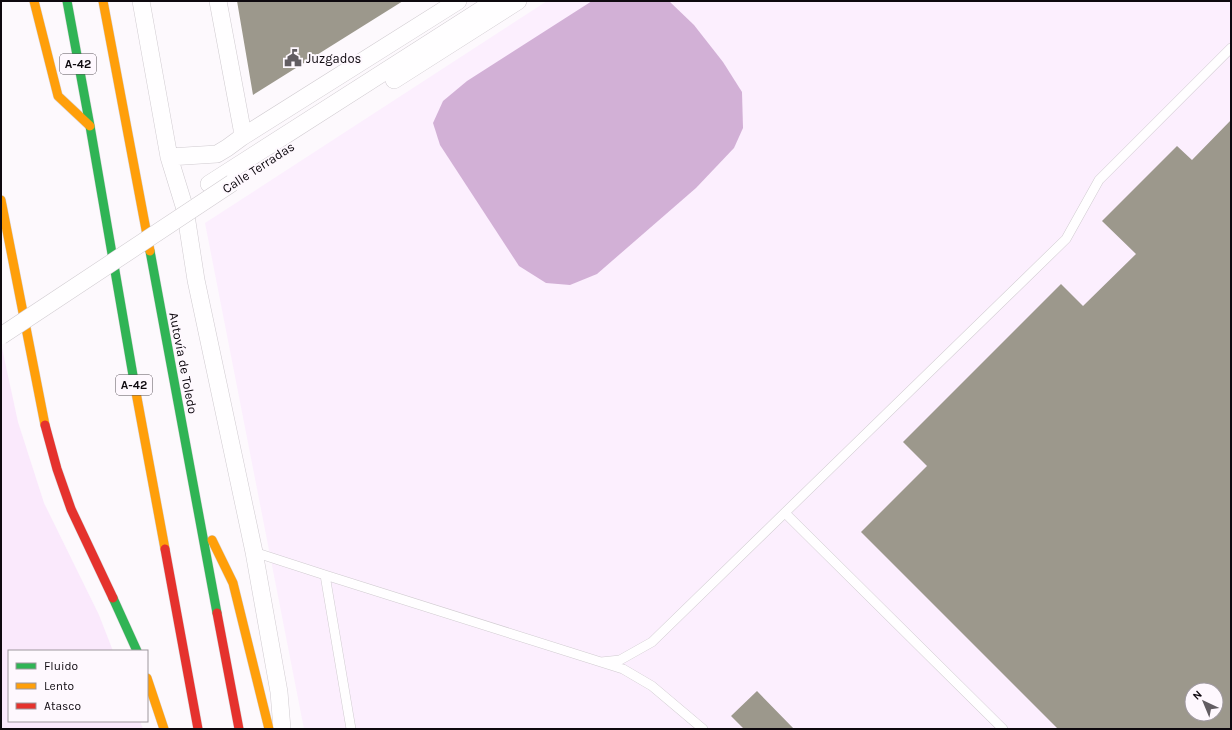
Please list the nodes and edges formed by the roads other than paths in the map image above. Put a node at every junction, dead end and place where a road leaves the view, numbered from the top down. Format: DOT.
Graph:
graph roads {
  1 [pos="34,1"];
  2 [pos="67,1"];
  3 [pos="103,1"];
  4 [pos="141,1"];
  5 [pos="218,1"];
  6 [pos="458,1"];
  7 [pos="495,1"];
  8 [pos="518,1"];
  9 [pos="1231,48"];
  10 [pos="90,126"];
  11 [pos="242,137"];
  12 [pos="169,157"];
  13 [pos="1,200"];
  14 [pos="1,323"];
  15 [pos="1,336"];
  16 [pos="785,513"];
  17 [pos="200,515"];
  18 [pos="254,552"];
  19 [pos="325,575"];
  20 [pos="137,650"];
  21 [pos="601,662"];
  22 [pos="148,681"];
  23 [pos="164,729"];
  24 [pos="198,729"];
  25 [pos="239,729"];
  26 [pos="268,729"];
  27 [pos="282,729"];
  28 [pos="351,729"];
  29 [pos="703,729"];
  30 [pos="1003,729"];
  1 -- 10 [label="highway"];
  2 -- 10 [label="highway, A-42"];
  3 -- 17 [label="highway, Autovía de Toledo / A-42"];
  4 -- 12 [label="street"];
  5 -- 11 [label="street"];
  6 -- 11 [label="street"];
  7 -- 14 [label="street, Calle Terradas"];
  8 -- 15 [label="street, Calle Terradas, bridge"];
  9 -- 16 [label="lane"];
  10 -- 24 [label="highway, A-42"];
  11 -- 12 [label="street"];
  12 -- 18 [label="street"];
  13 -- 20 [label="highway"];
  16 -- 21 [label="lane"];
  16 -- 30 [label="lane"];
  17 -- 25 [label="highway, Autovía de Toledo / A-42"];
  17 -- 26 [label="highway"];
  18 -- 19 [label="lane"];
  18 -- 27 [label="street"];
  19 -- 21 [label="lane"];
  19 -- 28 [label="lane"];
  21 -- 29 [label="lane"];
  22 -- 23 [label="highway"];
}
